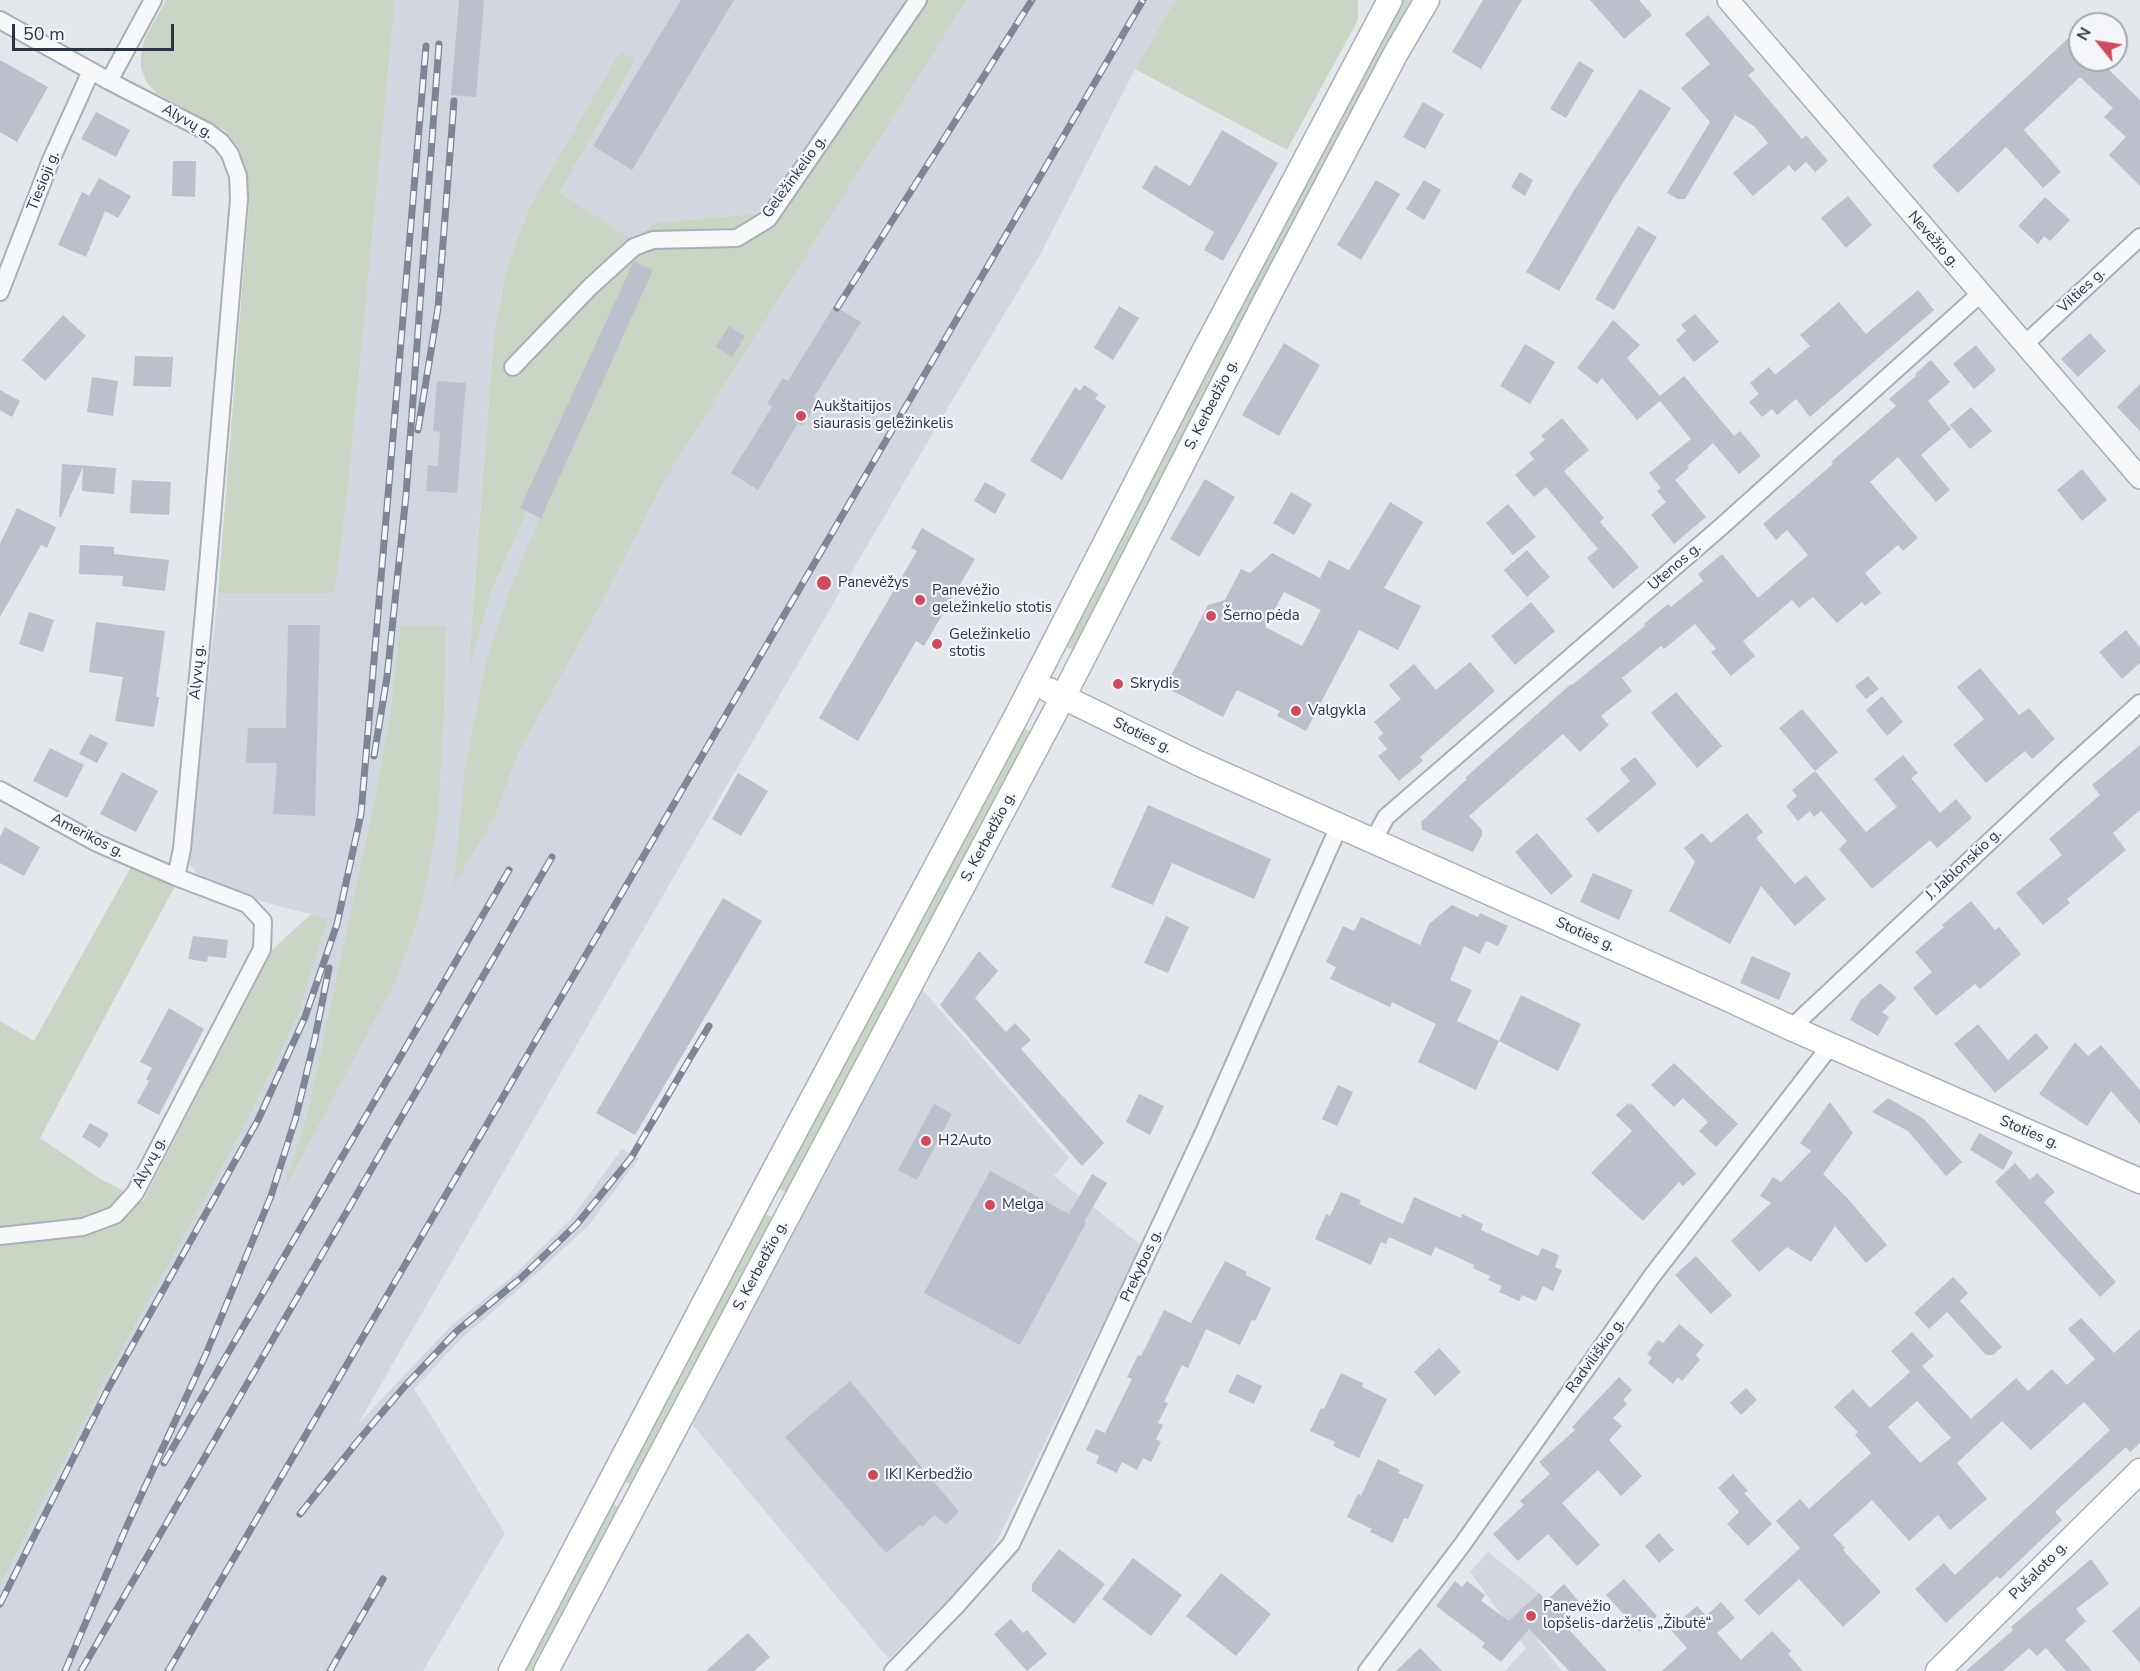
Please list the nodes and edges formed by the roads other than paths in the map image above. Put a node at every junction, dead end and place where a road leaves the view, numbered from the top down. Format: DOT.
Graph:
graph roads {
  1 [pos="153,0"];
  2 [pos="918,0"];
  3 [pos="1390,0"];
  4 [pos="1427,0"];
  5 [pos="1728,0"];
  6 [pos="0,20"];
  7 [pos="91,70"];
  8 [pos="109,81"];
  9 [pos="2140,237"];
  10 [pos="0,292"];
  11 [pos="1980,294"];
  12 [pos="2025,344"];
  13 [pos="513,366"];
  14 [pos="2140,478"];
  15 [pos="1034,681"];
  16 [pos="1063,697"];
  17 [pos="2140,703"];
  18 [pos="0,790"];
  19 [pos="1339,826"];
  20 [pos="1373,841"];
  21 [pos="176,878"];
  22 [pos="1791,1028"];
  23 [pos="1831,1046"];
  24 [pos="2140,1181"];
  25 [pos="760,1197"];
  26 [pos="790,1212"];
  27 [pos="0,1236"];
  28 [pos="2140,1471"];
  29 [pos="607,1488"];
  30 [pos="636,1504"];
  31 [pos="511,1671"];
  32 [pos="546,1671"];
  33 [pos="893,1671"];
  34 [pos="1367,1671"];
  35 [pos="1938,1671"];
  1 -- 8 [label="street"];
  2 -- 13 [label="street, Geležinkelio g."];
  3 -- 15 [label="main road, S. Kerbedžio g."];
  4 -- 16 [label="main road, S. Kerbedžio g."];
  5 -- 11 [label="street, Nevėžio g."];
  6 -- 7 [label="street, Alyvų g."];
  7 -- 8 [label="street, Alyvų g."];
  7 -- 10 [label="street, Tiesioji g."];
  8 -- 21 [label="street, Alyvų g."];
  9 -- 12 [label="street, Vilties g."];
  11 -- 12 [label="street, Nevėžio g."];
  11 -- 20 [label="street, Utenos g."];
  12 -- 14 [label="street, Nevėžio g."];
  15 -- 16 [label="main road, Stoties g."];
  15 -- 25 [label="main road, S. Kerbedžio g."];
  16 -- 19 [label="main road, Stoties g."];
  16 -- 26 [label="main road, S. Kerbedžio g."];
  17 -- 22 [label="street, J. Jablonskio g."];
  18 -- 21 [label="street, Amerikos g."];
  19 -- 20 [label="main road, Stoties g."];
  19 -- 33 [label="street, Prekybos g."];
  20 -- 22 [label="main road, Stoties g."];
  21 -- 27 [label="street, Alyvų g."];
  22 -- 23 [label="main road, Stoties g."];
  23 -- 24 [label="main road, Stoties g."];
  23 -- 34 [label="street, Radviliškio g."];
  25 -- 26 [label="main road"];
  25 -- 29 [label="main road, S. Kerbedžio g."];
  26 -- 30 [label="main road, S. Kerbedžio g."];
  28 -- 35 [label="main road, Pušaloto g."];
  29 -- 30 [label="main road"];
  29 -- 31 [label="main road, S. Kerbedžio g."];
  30 -- 32 [label="main road, S. Kerbedžio g."];
}
